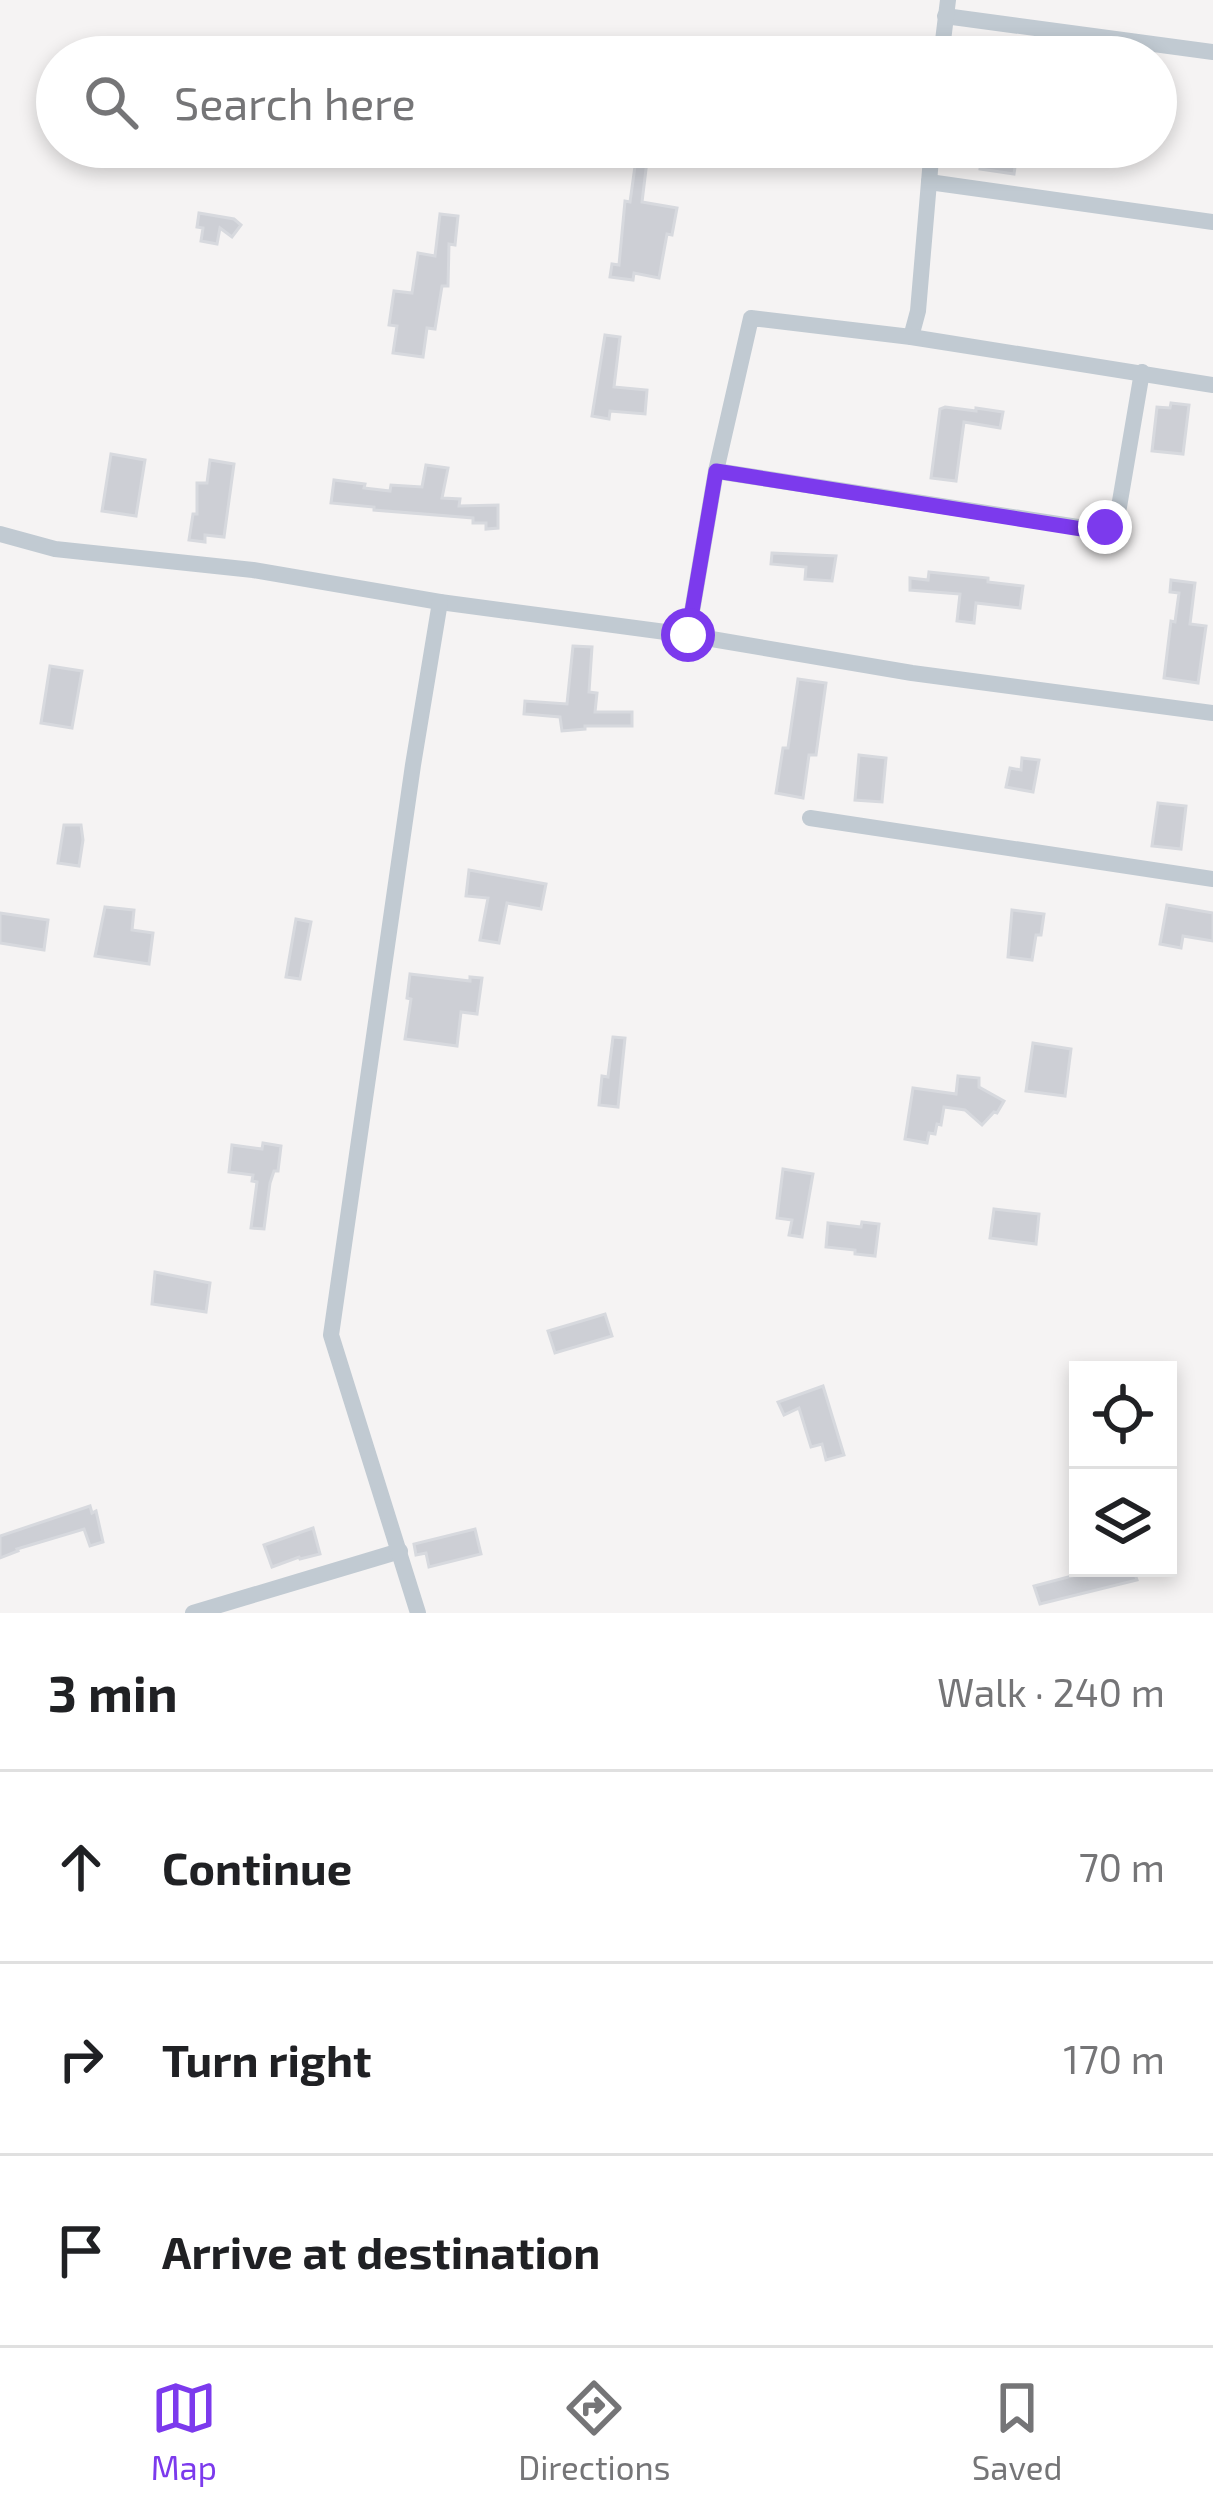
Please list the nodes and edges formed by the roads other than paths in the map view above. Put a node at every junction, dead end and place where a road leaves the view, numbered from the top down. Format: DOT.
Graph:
graph roads {
  1 [pos="947,8"];
  2 [pos="1116,36"];
  3 [pos="1177,46"];
  4 [pos="1213,52"];
  5 [pos="930,168"];
  6 [pos="929,182"];
  7 [pos="1213,222"];
  8 [pos="911,337"];
  9 [pos="1142,372"];
  10 [pos="1213,385"];
  11 [pos="716,471"];
  12 [pos="0,534"];
  13 [pos="440,602"];
  14 [pos="688,635"];
  15 [pos="1213,713"];
  16 [pos="810,818"];
  17 [pos="1213,879"];
  18 [pos="400,1551"];
  19 [pos="193,1613"];
  20 [pos="418,1613"];
  1 -- 2 [label="street"];
  3 -- 4 [label="street"];
  5 -- 6 [label="street"];
  6 -- 7 [label="street"];
  6 -- 8 [label="street"];
  8 -- 9 [label="street"];
  8 -- 11 [label="street"];
  9 -- 10 [label="street"];
  9 -- 11 [label="street"];
  11 -- 14 [label="street"];
  12 -- 13 [label="street"];
  13 -- 14 [label="street"];
  13 -- 18 [label="street"];
  14 -- 15 [label="street"];
  16 -- 17 [label="street"];
  18 -- 19 [label="street"];
  18 -- 20 [label="street"];
}
